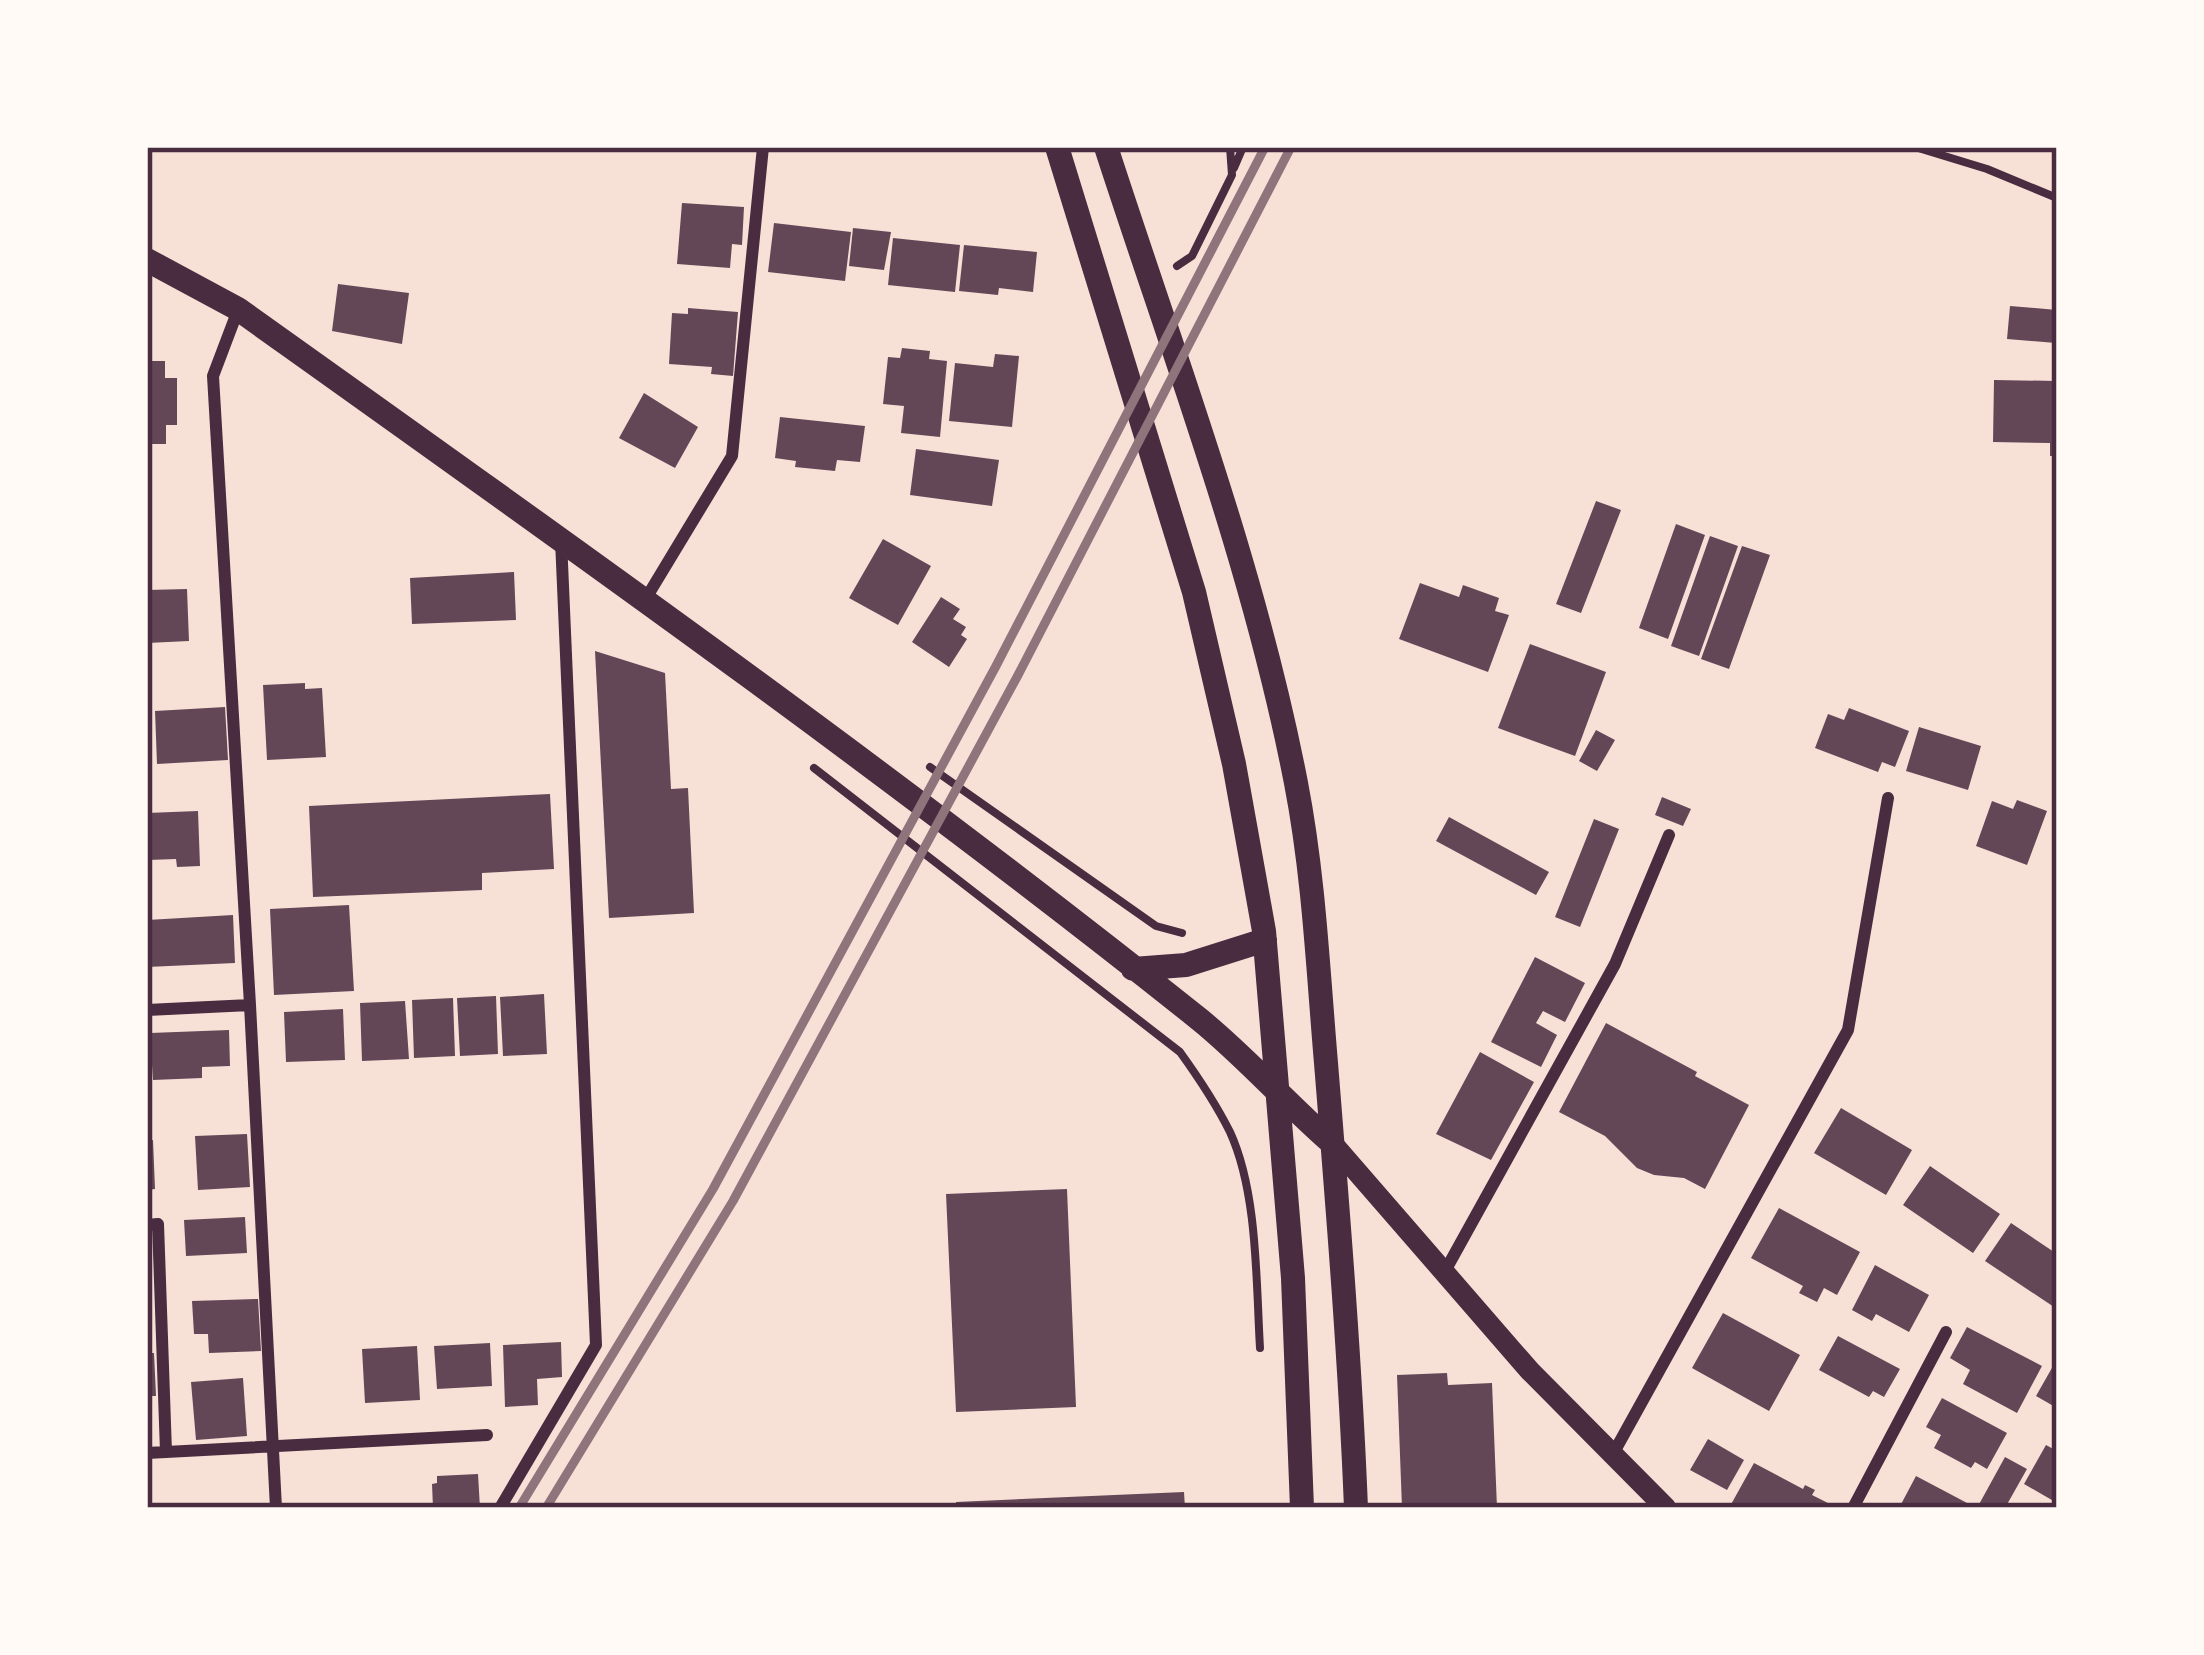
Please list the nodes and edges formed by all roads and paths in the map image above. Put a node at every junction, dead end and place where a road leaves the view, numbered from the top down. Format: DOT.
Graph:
graph roads {
  1 [pos="763,147"];
  2 [pos="1057,147"];
  3 [pos="1106,147"];
  4 [pos="1230,147"];
  5 [pos="1244,147"];
  6 [pos="1915,147"];
  7 [pos="1232,175"];
  8 [pos="2057,198"];
  9 [pos="147,260"];
  10 [pos="1151,284"];
  11 [pos="238,309"];
  12 [pos="561,539"];
  13 [pos="645,600"];
  14 [pos="1888,798"];
  15 [pos="1669,835"];
  16 [pos="1265,940"];
  17 [pos="1133,969"];
  18 [pos="250,1006"];
  19 [pos="147,1010"];
  20 [pos="1180,1052"];
  21 [pos="1279,1097"];
  22 [pos="1332,1143"];
  23 [pos="147,1225"];
  24 [pos="1255,1263"];
  25 [pos="1444,1273"];
  26 [pos="1946,1332"];
  27 [pos="487,1435"];
  28 [pos="273,1447"];
  29 [pos="166,1452"];
  30 [pos="147,1453"];
  31 [pos="1613,1454"];
  32 [pos="276,1508"];
  33 [pos="500,1508"];
  34 [pos="1302,1508"];
  35 [pos="1357,1508"];
  36 [pos="1666,1508"];
  37 [pos="1853,1508"];
  1 -- 13 [label="street"];
  2 -- 16 [label="main road"];
  3 -- 10 [label="main road"];
  4 -- 7 [label="path"];
  5 -- 7 [label="path"];
  6 -- 8 [label="path"];
  7 -- 10 [label="path"];
  9 -- 11 [label="main road"];
  10 -- 22 [label="main road"];
  11 -- 12 [label="main road"];
  11 -- 18 [label="street"];
  12 -- 13 [label="main road"];
  12 -- 33 [label="street"];
  13 -- 17 [label="main road"];
  14 -- 31 [label="street"];
  15 -- 25 [label="street"];
  16 -- 17 [label="main road"];
  16 -- 21 [label="main road"];
  17 -- 21 [label="main road"];
  18 -- 19 [label="street"];
  18 -- 28 [label="street"];
  20 -- 24 [label="path"];
  21 -- 22 [label="main road"];
  21 -- 34 [label="main road"];
  22 -- 25 [label="street"];
  22 -- 35 [label="main road"];
  23 -- 29 [label="street"];
  25 -- 31 [label="street"];
  26 -- 37 [label="street"];
  27 -- 28 [label="street"];
  28 -- 29 [label="street"];
  28 -- 32 [label="street"];
  29 -- 30 [label="street"];
  31 -- 36 [label="street"];
}
